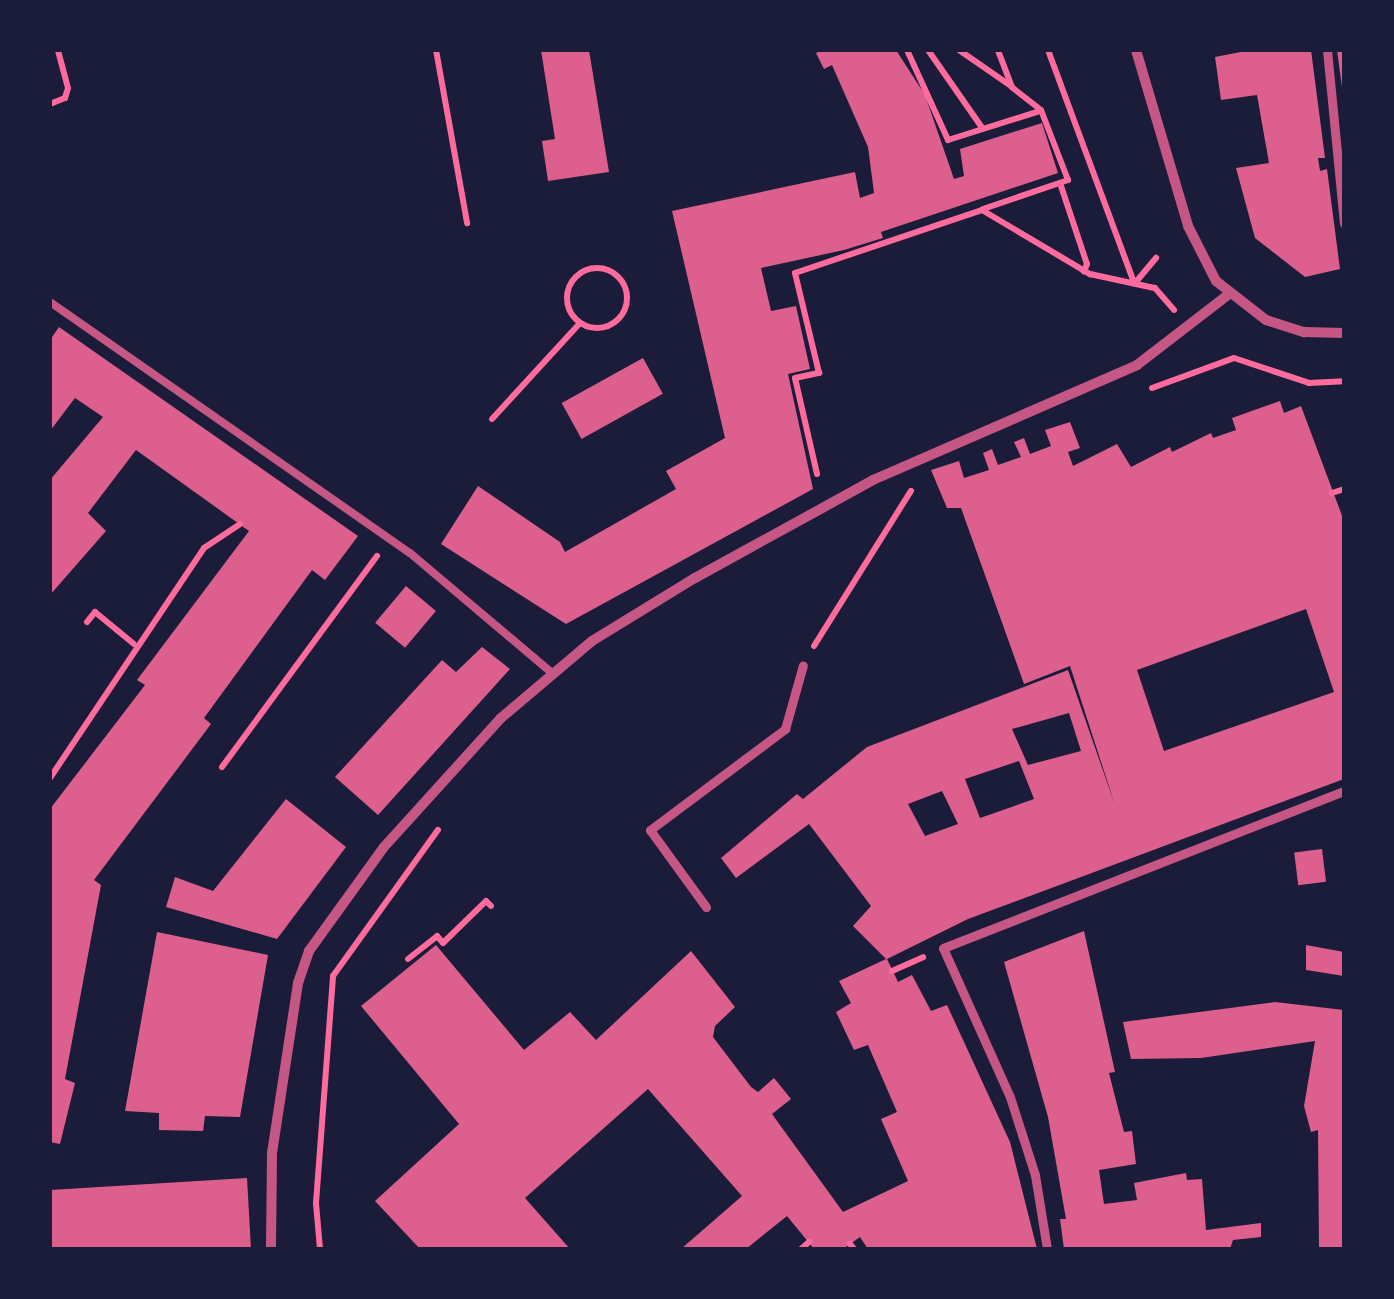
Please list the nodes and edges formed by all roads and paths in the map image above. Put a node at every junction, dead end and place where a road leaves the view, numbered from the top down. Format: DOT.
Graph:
graph roads {
  1 [pos="58,50"];
  2 [pos="436,50"];
  3 [pos="907,50"];
  4 [pos="928,50"];
  5 [pos="958,50"];
  6 [pos="998,50"];
  7 [pos="1048,50"];
  8 [pos="1136,50"];
  9 [pos="1327,50"];
  10 [pos="1012,87"];
  11 [pos="50,104"];
  12 [pos="1042,110"];
  13 [pos="983,129"];
  14 [pos="1060,183"];
  15 [pos="982,210"];
  16 [pos="467,223"];
  17 [pos="1344,223"];
  18 [pos="1156,258"];
  19 [pos="1084,271"];
  20 [pos="1134,284"];
  21 [pos="1155,288"];
  22 [pos="1228,295"];
  23 [pos="50,302"];
  24 [pos="580,323"];
  25 [pos="1344,333"];
  26 [pos="1344,382"];
  27 [pos="1148,389"];
  28 [pos="492,418"];
  29 [pos="816,474"];
  30 [pos="896,487"];
  31 [pos="1344,489"];
  32 [pos="1332,493"];
  33 [pos="240,524"];
  34 [pos="363,576"];
  35 [pos="87,622"];
  36 [pos="134,644"];
  37 [pos="802,665"];
  38 [pos="551,672"];
  39 [pos="222,768"];
  40 [pos="50,778"];
  41 [pos="1344,791"];
  42 [pos="447,818"];
  43 [pos="491,906"];
  44 [pos="706,907"];
  45 [pos="408,959"];
  46 [pos="809,1242"];
  47 [pos="272,1249"];
  48 [pos="320,1249"];
  49 [pos="801,1249"];
  50 [pos="1046,1249"];
  1 -- 11 [label="path"];
  2 -- 16 [label="path"];
  3 -- 13 [label="path"];
  4 -- 13 [label="path"];
  5 -- 10 [label="path"];
  6 -- 10 [label="path"];
  7 -- 20 [label="path"];
  8 -- 22 [label="street"];
  9 -- 17 [label="street"];
  10 -- 12 [label="path"];
  12 -- 13 [label="path"];
  12 -- 14 [label="path"];
  14 -- 15 [label="path"];
  14 -- 19 [label="path"];
  15 -- 19 [label="path"];
  15 -- 29 [label="path"];
  18 -- 20 [label="path"];
  19 -- 20 [label="path"];
  20 -- 21 [label="path"];
  22 -- 25 [label="street"];
  22 -- 38 [label="street"];
  23 -- 38 [label="lane"];
  24 -- 24 [label="path"];
  24 -- 28 [label="path"];
  26 -- 27 [label="path"];
  30 -- 37 [label="path"];
  31 -- 32 [label="path"];
  33 -- 36 [label="path"];
  34 -- 39 [label="path"];
  35 -- 36 [label="path"];
  36 -- 40 [label="path"];
  37 -- 44 [label="street"];
  38 -- 47 [label="street"];
  41 -- 50 [label="street"];
  42 -- 48 [label="path"];
  43 -- 45 [label="path"];
  46 -- 49 [label="path"];
}
